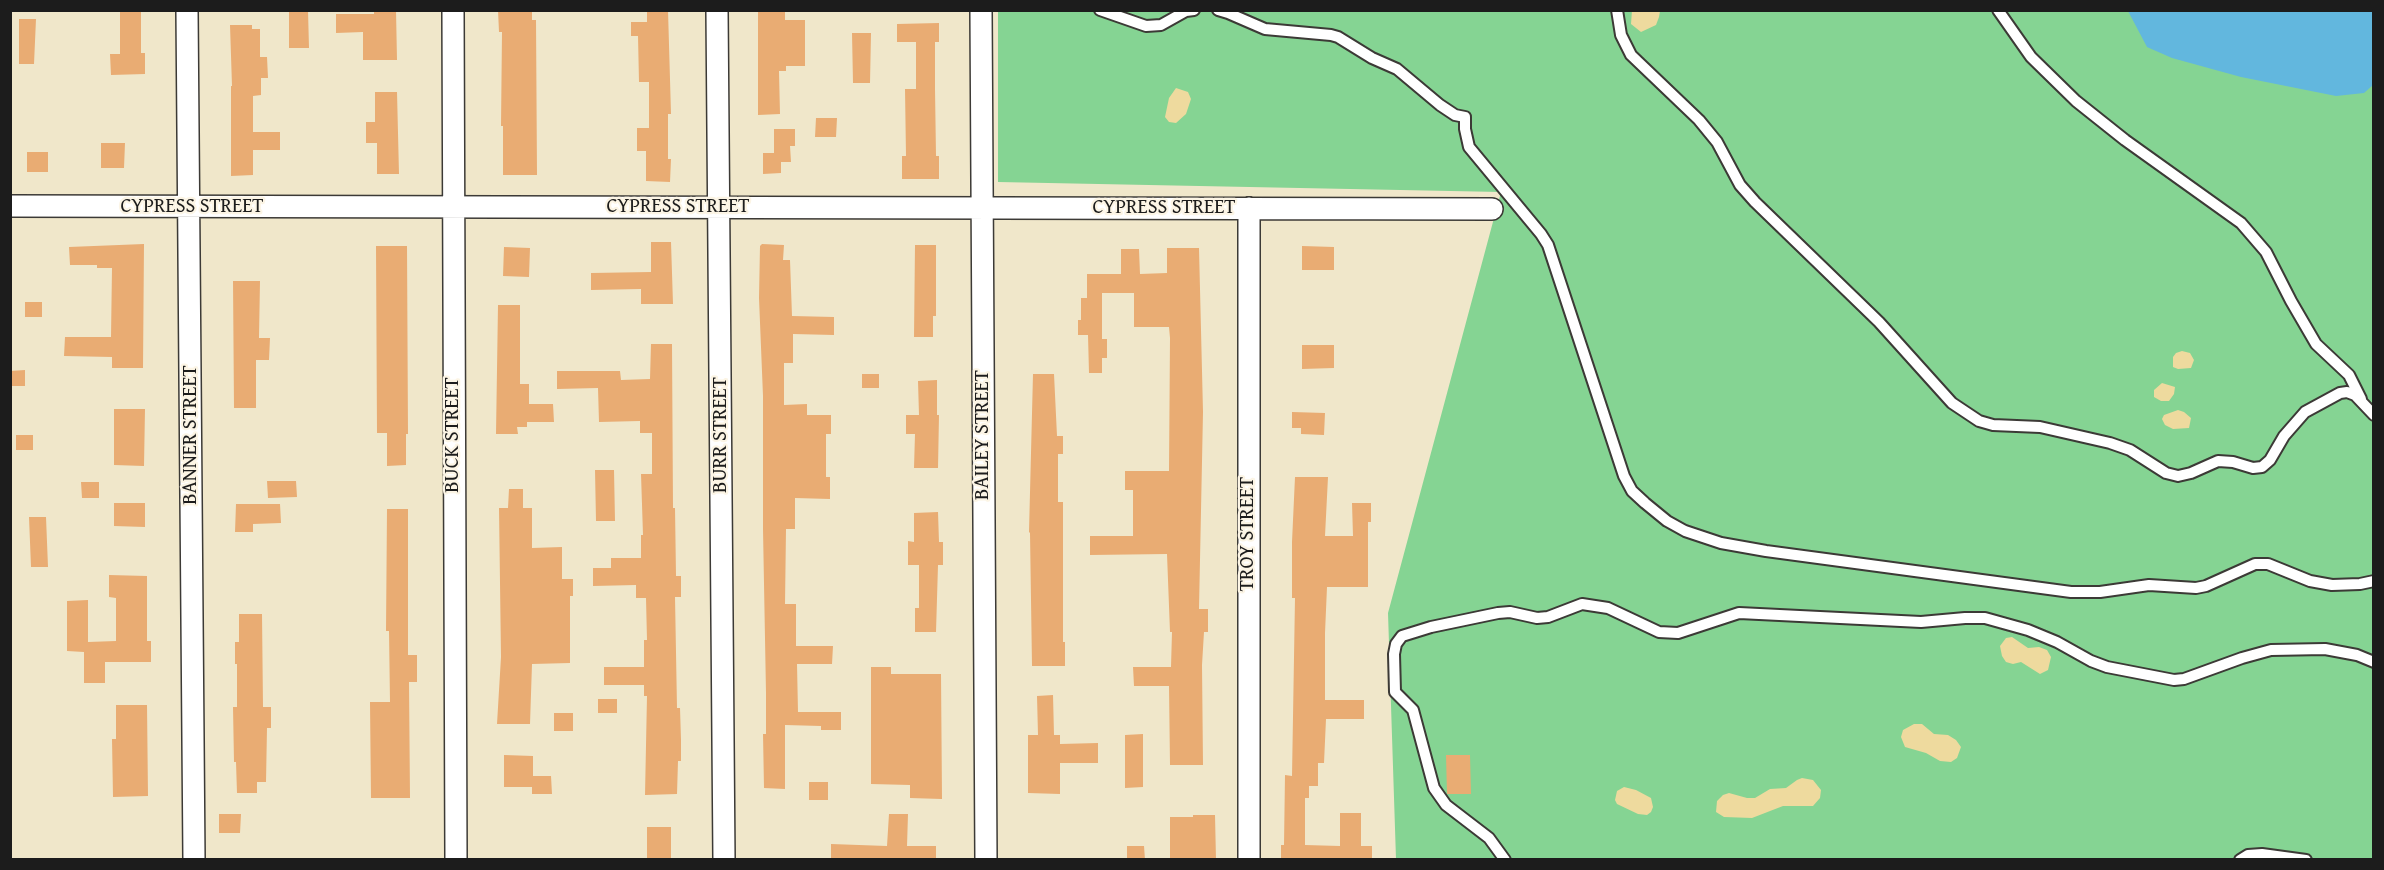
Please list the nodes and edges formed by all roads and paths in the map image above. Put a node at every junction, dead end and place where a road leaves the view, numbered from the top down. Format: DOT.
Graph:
graph roads {
  1 [pos="187,10"];
  2 [pos="453,10"];
  3 [pos="717,10"];
  4 [pos="981,10"];
  5 [pos="1100,10"];
  6 [pos="1194,10"];
  7 [pos="1218,10"];
  8 [pos="1617,10"];
  9 [pos="1998,10"];
  10 [pos="10,206"];
  11 [pos="189,207"];
  12 [pos="453,207"];
  13 [pos="719,207"];
  14 [pos="982,207"];
  15 [pos="1249,208"];
  16 [pos="1492,209"];
  17 [pos="2362,402"];
  18 [pos="2373,415"];
  19 [pos="2373,581"];
  20 [pos="2373,662"];
  21 [pos="194,860"];
  22 [pos="456,860"];
  23 [pos="724,860"];
  24 [pos="986,860"];
  25 [pos="1249,860"];
  26 [pos="1505,860"];
  27 [pos="2240,860"];
  28 [pos="2306,860"];
  1 -- 11 [label="street, BANNER STREET"];
  2 -- 12 [label="street, BUCK STREET"];
  3 -- 13 [label="street, BURR STREET"];
  4 -- 14 [label="street, BAILEY STREET"];
  5 -- 6 [label="lane"];
  7 -- 19 [label="lane"];
  8 -- 17 [label="lane"];
  9 -- 17 [label="lane"];
  10 -- 11 [label="street, CYPRESS STREET"];
  11 -- 12 [label="street, CYPRESS STREET"];
  11 -- 21 [label="street, BANNER STREET"];
  12 -- 13 [label="street, CYPRESS STREET"];
  12 -- 22 [label="street, BUCK STREET"];
  13 -- 14 [label="street, CYPRESS STREET"];
  13 -- 23 [label="street, BURR STREET"];
  14 -- 15 [label="street, CYPRESS STREET"];
  14 -- 24 [label="street, BAILEY STREET"];
  15 -- 16 [label="street, CYPRESS STREET"];
  15 -- 25 [label="street, TROY STREET"];
  17 -- 18 [label="lane"];
  20 -- 26 [label="lane"];
  27 -- 28 [label="lane"];
}
